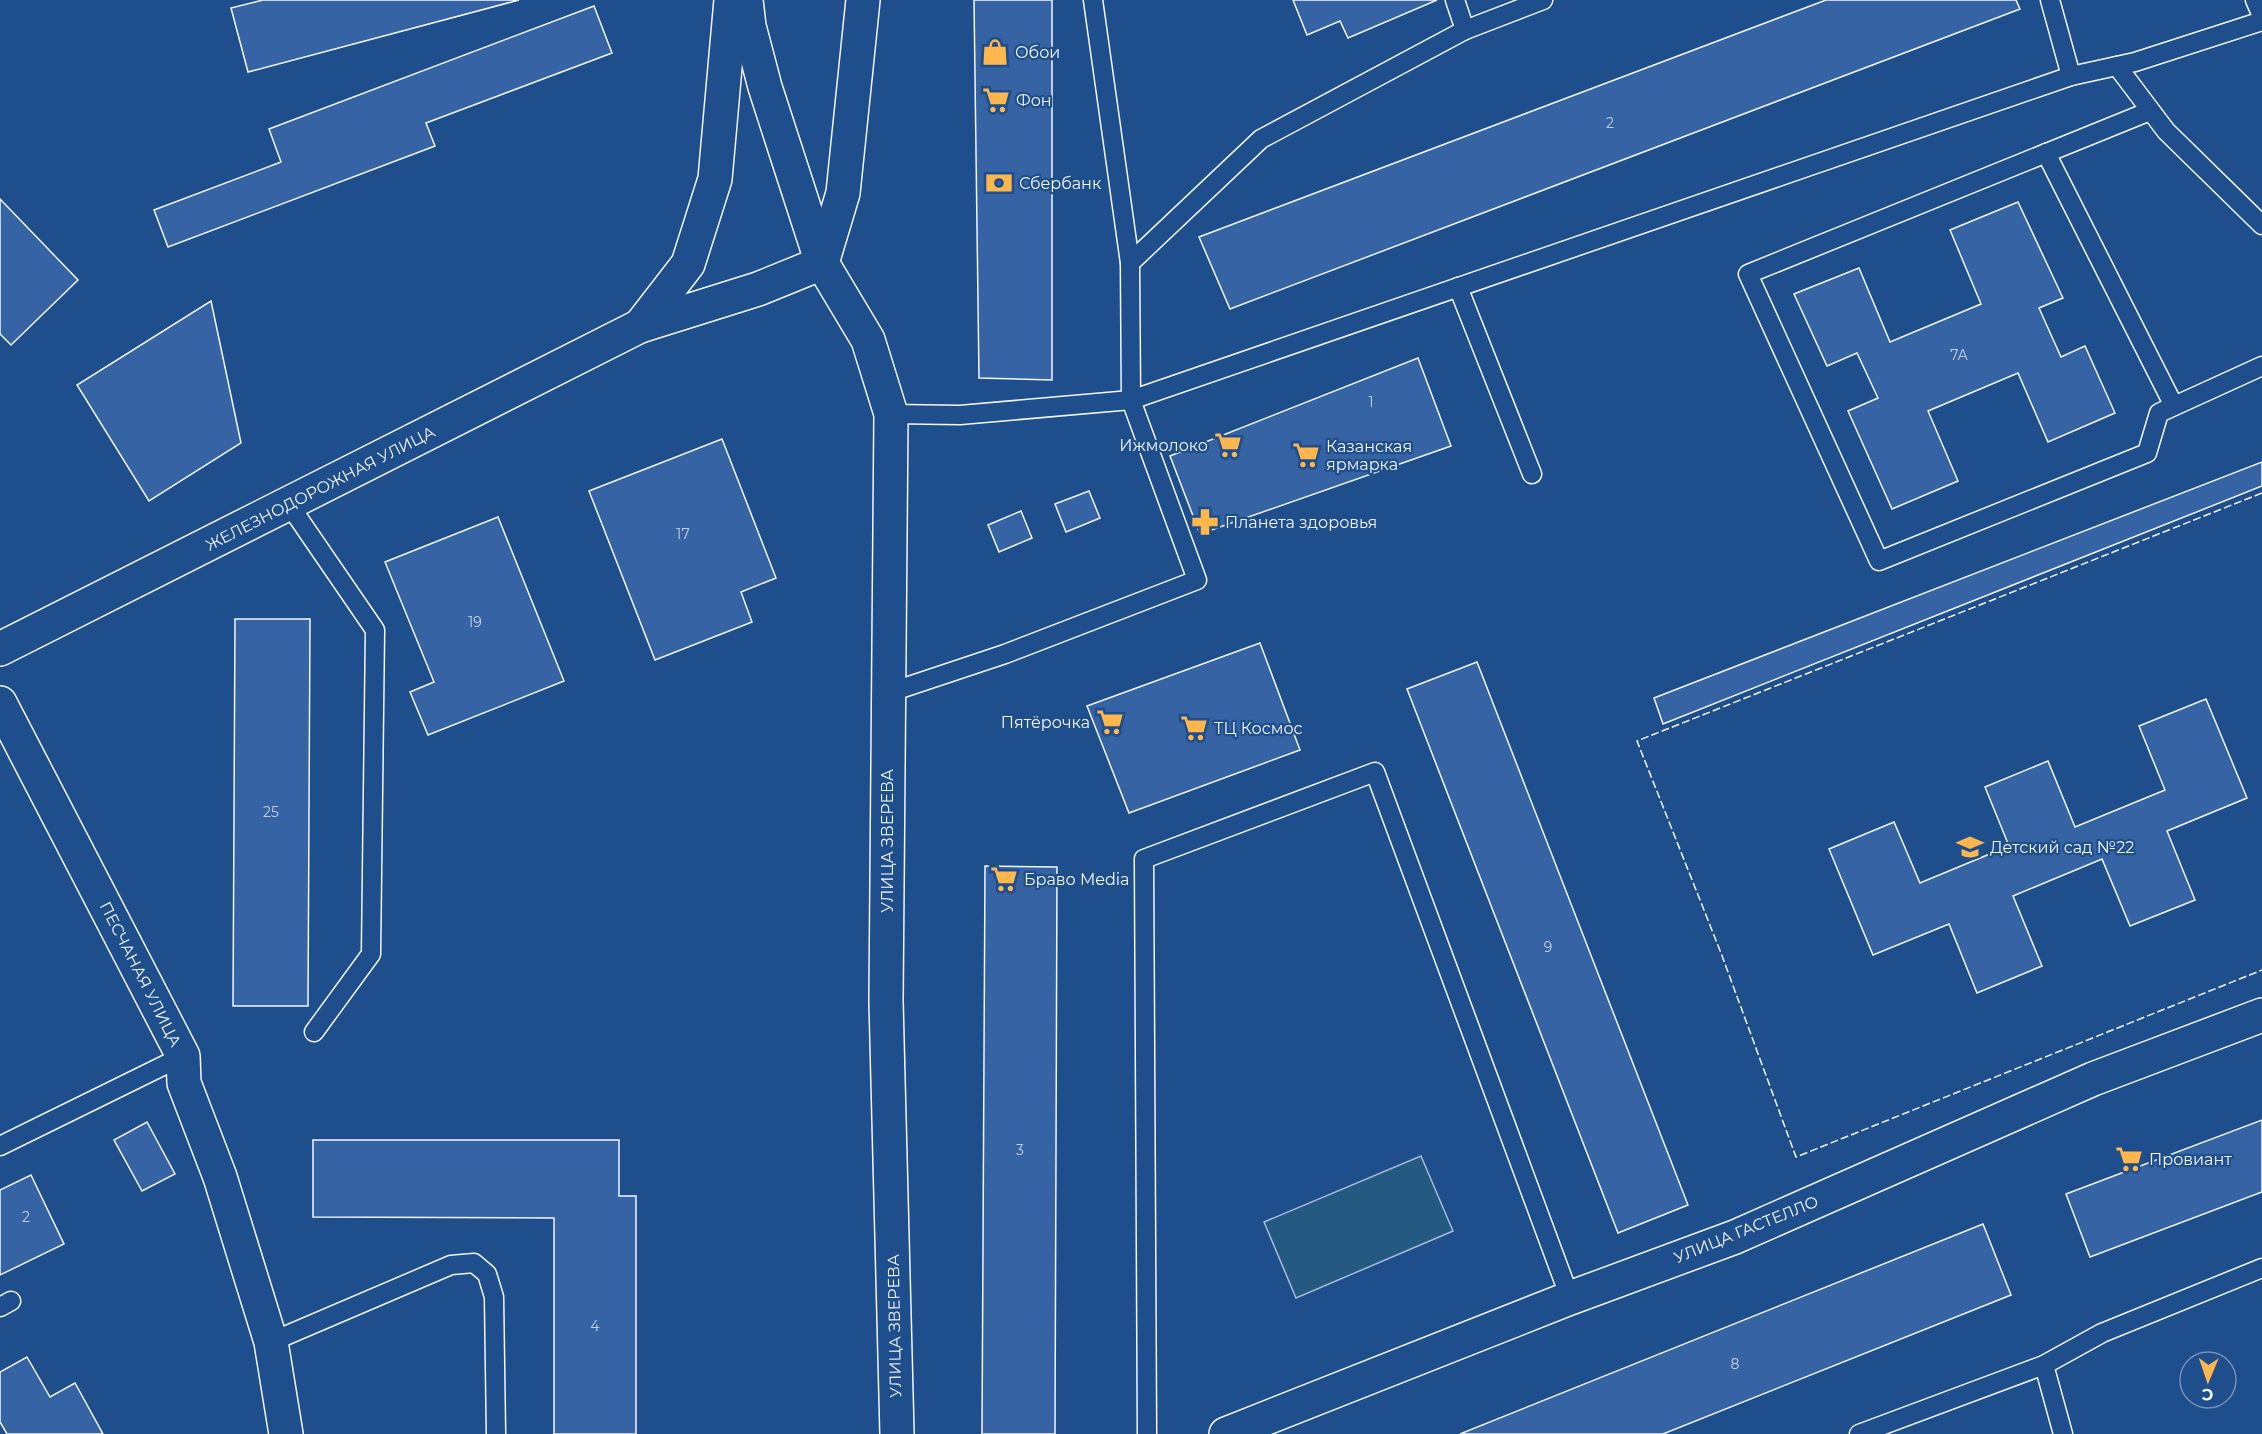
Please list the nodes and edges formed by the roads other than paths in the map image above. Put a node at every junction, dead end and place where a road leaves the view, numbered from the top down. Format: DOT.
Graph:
graph roads {
  1 [pos="731,0"];
  2 [pos="746,0"];
  3 [pos="863,0"];
  4 [pos="1093,0"];
  5 [pos="1455,0"];
  6 [pos="1543,0"];
  7 [pos="2050,0"];
  8 [pos="2255,0"];
  9 [pos="2262,16"];
  10 [pos="2262,21"];
  11 [pos="1466,30"];
  12 [pos="2117,66"];
  13 [pos="2071,76"];
  14 [pos="2150,111"];
  15 [pos="2046,153"];
  16 [pos="2262,225"];
  17 [pos="822,263"];
  18 [pos="1130,263"];
  19 [pos="1458,287"];
  20 [pos="639,326"];
  21 [pos="2262,366"];
  22 [pos="1131,400"];
  23 [pos="2174,406"];
  24 [pos="891,414"];
  25 [pos="1532,474"];
  26 [pos="288,503"];
  27 [pos="0,649"];
  28 [pos="888,693"];
  29 [pos="0,703"];
  30 [pos="2262,1016"];
  31 [pos="314,1032"];
  32 [pos="183,1056"];
  33 [pos="0,1146"];
  34 [pos="2262,1268"];
  35 [pos="1570,1298"];
  36 [pos="271,1342"];
  37 [pos="2044,1365"];
  38 [pos="1275,1424"];
  39 [pos="286,1434"];
  40 [pos="496,1434"];
  41 [pos="897,1434"];
  42 [pos="1147,1434"];
  43 [pos="1226,1434"];
  44 [pos="1859,1434"];
  45 [pos="2063,1434"];
  1 -- 20 [label="main road"];
  2 -- 17 [label="main road, УЛИЦА ЗВЕРЕВА"];
  3 -- 17 [label="main road"];
  4 -- 18 [label="lane"];
  5 -- 11 [label="lane"];
  6 -- 11 [label="lane"];
  7 -- 13 [label="lane"];
  8 -- 9 [label="lane"];
  10 -- 12 [label="lane"];
  11 -- 18 [label="lane"];
  12 -- 13 [label="lane"];
  12 -- 14 [label="lane"];
  13 -- 19 [label="lane"];
  14 -- 15 [label="lane"];
  14 -- 16 [label="lane"];
  15 -- 23 [label="lane"];
  15 -- 23 [label="lane"];
  17 -- 20 [label="main road, ЖЕЛЕЗНОДОРОЖНАЯ УЛИЦА"];
  17 -- 24 [label="main road, УЛИЦА ЗВЕРЕВА"];
  18 -- 22 [label="lane"];
  19 -- 22 [label="lane"];
  19 -- 25 [label="lane"];
  20 -- 26 [label="main road, ЖЕЛЕЗНОДОРОЖНАЯ УЛИЦА"];
  21 -- 23 [label="lane"];
  22 -- 24 [label="lane"];
  22 -- 28 [label="lane"];
  24 -- 28 [label="main road, УЛИЦА ЗВЕРЕВА"];
  26 -- 27 [label="main road, ЖЕЛЕЗНОДОРОЖНАЯ УЛИЦА"];
  26 -- 31 [label="lane"];
  28 -- 41 [label="main road, УЛИЦА ЗВЕРЕВА"];
  29 -- 32 [label="main road, ПЕСЧАНАЯ УЛИЦА"];
  30 -- 35 [label="main road, УЛИЦА ГАСТЕЛЛО"];
  32 -- 33 [label="lane"];
  32 -- 36 [label="main road, ПЕСЧАНАЯ УЛИЦА"];
  34 -- 37 [label="lane"];
  35 -- 38 [label="main road, УЛИЦА ГАСТЕЛЛО"];
  35 -- 42 [label="lane"];
  36 -- 39 [label="main road, ПЕСЧАНАЯ УЛИЦА"];
  36 -- 40 [label="lane"];
  37 -- 44 [label="lane"];
  37 -- 45 [label="lane"];
  38 -- 43 [label="main road, УЛИЦА ГАСТЕЛЛО"];
}
